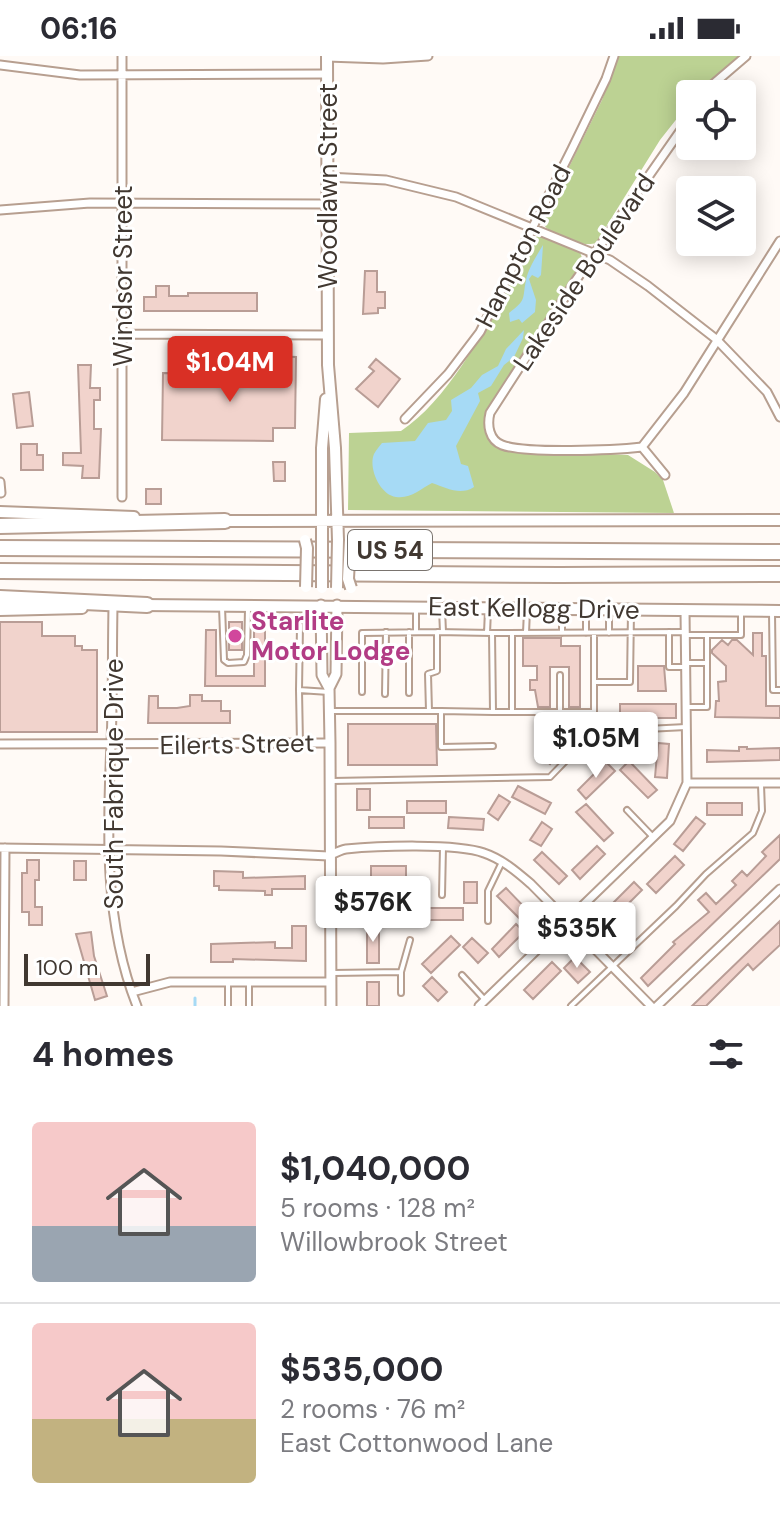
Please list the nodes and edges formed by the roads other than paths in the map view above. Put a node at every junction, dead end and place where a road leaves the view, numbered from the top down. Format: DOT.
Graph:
graph roads {
  1 [pos="122,56"];
  2 [pos="428,56"];
  3 [pos="614,56"];
  4 [pos="746,56"];
  5 [pos="327,57"];
  6 [pos="0,65"];
  7 [pos="122,74"];
  8 [pos="327,74"];
  9 [pos="718,80"];
  10 [pos="676,137"];
  11 [pos="327,177"];
  12 [pos="123,203"];
  13 [pos="326,204"];
  14 [pos="0,210"];
  15 [pos="533,229"];
  16 [pos="780,241"];
  17 [pos="595,254"];
  18 [pos="123,334"];
  19 [pos="328,335"];
  20 [pos="716,339"];
  21 [pos="328,365"];
  22 [pos="780,417"];
  23 [pos="405,419"];
  24 [pos="642,447"];
  25 [pos="665,475"];
  26 [pos="0,482"];
  27 [pos="1,493"];
  28 [pos="122,497"];
  29 [pos="0,512"];
  30 [pos="780,520"];
  31 [pos="225,521"];
  32 [pos="279,521"];
  33 [pos="322,521"];
  34 [pos="338,521"];
  35 [pos="372,521"];
  36 [pos="0,526"];
  37 [pos="344,540"];
  38 [pos="0,548"];
  39 [pos="780,551"];
  40 [pos="0,571"];
  41 [pos="780,574"];
  42 [pos="559,575"];
  43 [pos="780,584"];
  44 [pos="0,598"];
  45 [pos="147,605"];
  46 [pos="222,605"];
  47 [pos="248,605"];
  48 [pos="283,605"];
  49 [pos="321,605"];
  50 [pos="337,605"];
  51 [pos="375,606"];
  52 [pos="416,606"];
  53 [pos="442,607"];
  54 [pos="488,607"];
  55 [pos="113,608"];
  56 [pos="527,608"];
  57 [pos="562,608"];
  58 [pos="586,609"];
  59 [pos="609,609"];
  60 [pos="631,609"];
  61 [pos="0,610"];
  62 [pos="685,610"];
  63 [pos="741,610"];
  64 [pos="776,611"];
  65 [pos="300,625"];
  66 [pos="386,632"];
  67 [pos="409,632"];
  68 [pos="416,632"];
  69 [pos="440,632"];
  70 [pos="669,632"];
  71 [pos="490,633"];
  72 [pos="512,633"];
  73 [pos="526,633"];
  74 [pos="562,633"];
  75 [pos="586,633"];
  76 [pos="594,633"];
  77 [pos="609,633"];
  78 [pos="631,633"];
  79 [pos="685,634"];
  80 [pos="707,635"];
  81 [pos="707,663"];
  82 [pos="686,665"];
  83 [pos="560,675"];
  84 [pos="594,682"];
  85 [pos="299,690"];
  86 [pos="329,690"];
  87 [pos="780,690"];
  88 [pos="362,692"];
  89 [pos="409,693"];
  90 [pos="385,694"];
  91 [pos="686,707"];
  92 [pos="329,711"];
  93 [pos="429,711"];
  94 [pos="441,711"];
  95 [pos="493,712"];
  96 [pos="512,712"];
  97 [pos="560,712"];
  98 [pos="687,727"];
  99 [pos="330,743"];
  100 [pos="0,744"];
  101 [pos="300,744"];
  102 [pos="111,745"];
  103 [pos="493,746"];
  104 [pos="330,781"];
  105 [pos="687,783"];
  106 [pos="761,783"];
  107 [pos="780,783"];
  108 [pos="627,810"];
  109 [pos="653,837"];
  110 [pos="443,847"];
  111 [pos="3,848"];
  112 [pos="110,848"];
  113 [pos="329,856"];
  114 [pos="502,862"];
  115 [pos="780,889"];
  116 [pos="442,895"];
  117 [pos="488,921"];
  118 [pos="567,921"];
  119 [pos="410,940"];
  120 [pos="612,967"];
  121 [pos="401,972"];
  122 [pos="462,975"];
  123 [pos="331,978"];
  124 [pos="228,981"];
  125 [pos="249,981"];
  126 [pos="132,992"];
  127 [pos="401,993"];
  128 [pos="482,1003"];
  129 [pos="4,1006"];
  130 [pos="137,1006"];
  131 [pos="228,1006"];
  132 [pos="249,1006"];
  133 [pos="331,1006"];
  134 [pos="571,1006"];
  135 [pos="651,1006"];
  136 [pos="657,1006"];
  1 -- 7 [label="street, Windsor Street"];
  2 -- 5 [label="street"];
  3 -- 15 [label="street, Hampton Road"];
  4 -- 9 [label="street"];
  5 -- 8 [label="main road, Woodlawn Street"];
  6 -- 7 [label="street"];
  7 -- 8 [label="street"];
  7 -- 12 [label="street, Windsor Street"];
  8 -- 11 [label="main road, Woodlawn Street"];
  10 -- 17 [label="street, Lakeside Boulevard"];
  11 -- 13 [label="main road, Woodlawn Street"];
  11 -- 15 [label="street"];
  12 -- 13 [label="street"];
  12 -- 14 [label="street"];
  12 -- 18 [label="street, Windsor Street"];
  13 -- 19 [label="main road, Woodlawn Street"];
  15 -- 17 [label="street"];
  15 -- 23 [label="street, Hampton Road"];
  16 -- 20 [label="street"];
  17 -- 20 [label="street"];
  17 -- 24 [label="street, Lakeside Boulevard"];
  18 -- 19 [label="street"];
  18 -- 28 [label="street, Windsor Street"];
  19 -- 21 [label="main road, Woodlawn Street"];
  20 -- 22 [label="street"];
  20 -- 24 [label="street"];
  21 -- 33 [label="main road, Woodlawn Street"];
  21 -- 34 [label="main road, Woodlawn Street"];
  24 -- 25 [label="street"];
  26 -- 27 [label="street"];
  29 -- 31 [label="main road"];
  30 -- 35 [label="main road"];
  31 -- 32 [label="main road"];
  31 -- 36 [label="highway"];
  32 -- 33 [label="main road"];
  32 -- 48 [label="main road, bridge"];
  33 -- 34 [label="main road"];
  33 -- 49 [label="main road, Woodlawn Street, bridge"];
  34 -- 35 [label="main road"];
  34 -- 37 [label="main road, Woodlawn Street"];
  35 -- 37 [label="main road"];
  37 -- 50 [label="main road, Woodlawn Street, bridge"];
  37 -- 51 [label="main road, bridge"];
  38 -- 39 [label="highway, US 54"];
  40 -- 42 [label="highway, US 54"];
  41 -- 42 [label="highway, US 54"];
  42 -- 43 [label="highway"];
  44 -- 45 [label="highway"];
  45 -- 46 [label="main road, East Kellogg Drive"];
  45 -- 55 [label="main road, East Kellogg Drive"];
  46 -- 47 [label="main road, East Kellogg Drive"];
  46 -- 47 [label="lane"];
  47 -- 48 [label="main road, East Kellogg Drive"];
  48 -- 49 [label="main road, East Kellogg Drive"];
  49 -- 50 [label="main road, East Kellogg Drive"];
  49 -- 86 [label="street, Woodlawn Street"];
  50 -- 51 [label="main road, East Kellogg Drive"];
  50 -- 86 [label="street, Woodlawn Street"];
  51 -- 52 [label="main road, East Kellogg Drive"];
  52 -- 53 [label="main road, East Kellogg Drive"];
  52 -- 68 [label="lane"];
  53 -- 54 [label="main road, East Kellogg Drive"];
  53 -- 69 [label="lane"];
  54 -- 56 [label="main road, East Kellogg Drive"];
  54 -- 71 [label="lane"];
  55 -- 61 [label="main road, East Kellogg Drive"];
  55 -- 102 [label="street, South Fabrique Drive"];
  56 -- 57 [label="main road, East Kellogg Drive"];
  56 -- 73 [label="lane"];
  57 -- 58 [label="main road, East Kellogg Drive"];
  57 -- 74 [label="lane"];
  58 -- 59 [label="main road, East Kellogg Drive"];
  58 -- 75 [label="lane"];
  59 -- 60 [label="main road, East Kellogg Drive"];
  59 -- 77 [label="lane"];
  60 -- 62 [label="main road, East Kellogg Drive"];
  60 -- 78 [label="lane"];
  62 -- 63 [label="main road, East Kellogg Drive"];
  62 -- 79 [label="street"];
  63 -- 64 [label="main road, East Kellogg Drive"];
  63 -- 80 [label="lane"];
  64 -- 87 [label="lane"];
  65 -- 85 [label="lane"];
  66 -- 67 [label="lane"];
  66 -- 88 [label="lane"];
  66 -- 90 [label="lane"];
  67 -- 68 [label="lane"];
  67 -- 89 [label="lane"];
  68 -- 69 [label="lane"];
  69 -- 71 [label="lane"];
  69 -- 93 [label="lane"];
  70 -- 78 [label="lane"];
  70 -- 79 [label="lane"];
  70 -- 82 [label="lane"];
  71 -- 72 [label="lane"];
  71 -- 95 [label="lane"];
  72 -- 73 [label="lane"];
  72 -- 96 [label="lane"];
  73 -- 74 [label="lane"];
  74 -- 75 [label="lane"];
  75 -- 76 [label="lane"];
  76 -- 77 [label="lane"];
  76 -- 84 [label="lane"];
  77 -- 78 [label="lane"];
  78 -- 84 [label="lane"];
  79 -- 80 [label="lane"];
  79 -- 82 [label="street"];
  80 -- 81 [label="lane"];
  81 -- 82 [label="lane"];
  81 -- 91 [label="lane"];
  82 -- 91 [label="street"];
  83 -- 97 [label="lane"];
  84 -- 97 [label="lane"];
  85 -- 86 [label="lane"];
  85 -- 101 [label="lane"];
  86 -- 92 [label="street, Woodlawn Street"];
  91 -- 98 [label="street"];
  92 -- 93 [label="lane"];
  92 -- 99 [label="street, Woodlawn Street"];
  93 -- 94 [label="lane"];
  94 -- 95 [label="lane"];
  94 -- 103 [label="lane"];
  95 -- 96 [label="lane"];
  96 -- 97 [label="lane"];
  98 -- 104 [label="lane"];
  98 -- 105 [label="street"];
  99 -- 101 [label="street, Eilerts Street"];
  99 -- 104 [label="street, Woodlawn Street"];
  100 -- 102 [label="street, Eilerts Street"];
  101 -- 102 [label="street, Eilerts Street"];
  102 -- 112 [label="street, South Fabrique Drive"];
  104 -- 113 [label="street, Woodlawn Street"];
  105 -- 106 [label="street"];
  105 -- 109 [label="street"];
  106 -- 107 [label="street"];
  106 -- 120 [label="lane"];
  108 -- 109 [label="lane"];
  109 -- 118 [label="street"];
  110 -- 113 [label="street"];
  110 -- 114 [label="street"];
  110 -- 116 [label="lane"];
  111 -- 112 [label="street"];
  111 -- 129 [label="street"];
  112 -- 113 [label="street"];
  112 -- 126 [label="street, South Fabrique Drive"];
  113 -- 123 [label="street, Woodlawn Street"];
  114 -- 117 [label="lane"];
  114 -- 118 [label="street"];
  115 -- 136 [label="street"];
  118 -- 120 [label="street"];
  118 -- 128 [label="street"];
  119 -- 121 [label="lane"];
  120 -- 134 [label="lane"];
  120 -- 135 [label="street"];
  121 -- 123 [label="lane"];
  121 -- 127 [label="lane"];
  122 -- 128 [label="lane"];
  123 -- 125 [label="street"];
  123 -- 133 [label="street, Woodlawn Street"];
  124 -- 125 [label="street"];
  124 -- 126 [label="street"];
  124 -- 131 [label="lane"];
  125 -- 132 [label="lane"];
  126 -- 130 [label="street, South Fabrique Drive"];
}
